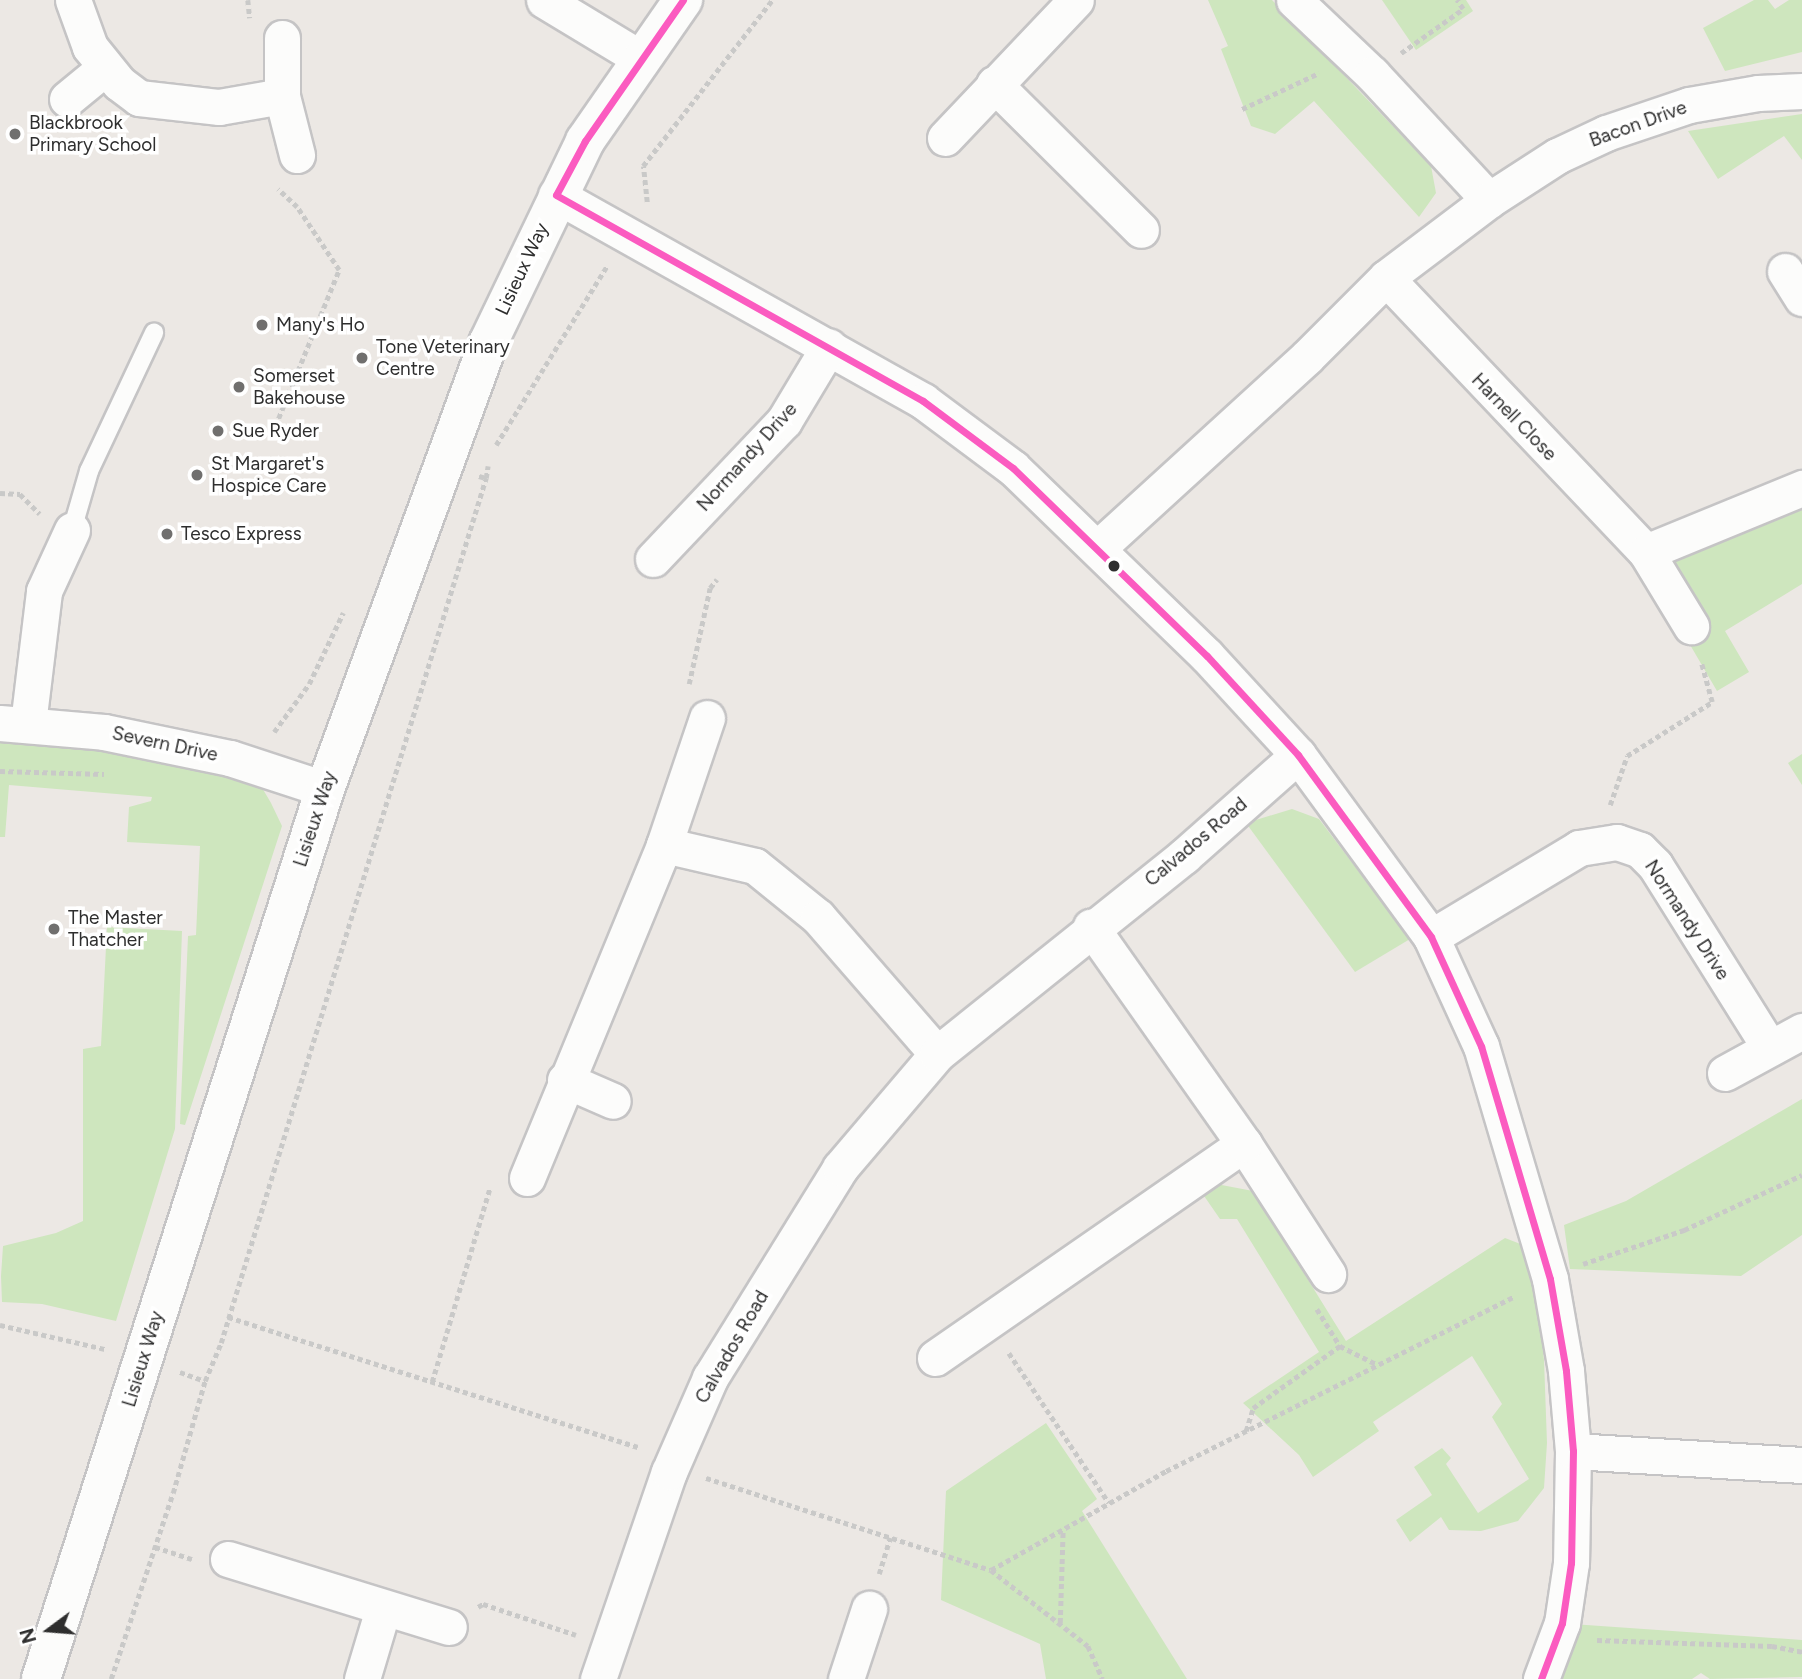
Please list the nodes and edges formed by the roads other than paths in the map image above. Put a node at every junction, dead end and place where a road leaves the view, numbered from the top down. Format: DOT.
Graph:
graph roads {
  1 [pos="73,0"];
  2 [pos="544,0"];
  3 [pos="683,0"];
  4 [pos="1076,0"];
  5 [pos="1294,0"];
  6 [pos="282,38"];
  7 [pos="640,58"];
  8 [pos="106,66"];
  9 [pos="994,84"];
  10 [pos="1802,91"];
  11 [pos="282,96"];
  12 [pos="67,99"];
  13 [pos="945,138"];
  14 [pos="297,155"];
  15 [pos="556,195"];
  16 [pos="1489,200"];
  17 [pos="1142,230"];
  18 [pos="1386,278"];
  19 [pos="154,333"];
  20 [pos="829,346"];
  21 [pos="1802,488"];
  22 [pos="72,530"];
  23 [pos="1099,547"];
  24 [pos="1646,552"];
  25 [pos="653,559"];
  26 [pos="1691,626"];
  27 [pos="707,718"];
  28 [pos="14,724"];
  29 [pos="1298,755"];
  30 [pos="325,789"];
  31 [pos="663,845"];
  32 [pos="1091,927"];
  33 [pos="1431,937"];
  34 [pos="1802,1031"];
  35 [pos="1770,1048"];
  36 [pos="937,1054"];
  37 [pos="1724,1073"];
  38 [pos="565,1080"];
  39 [pos="613,1101"];
  40 [pos="1244,1144"];
  41 [pos="527,1178"];
  42 [pos="1328,1274"];
  43 [pos="934,1358"];
  44 [pos="1573,1451"];
  45 [pos="1802,1465"];
  46 [pos="228,1559"];
  47 [pos="383,1609"];
  48 [pos="869,1609"];
  49 [pos="449,1627"];
  50 [pos="41,1679"];
  51 [pos="362,1679"];
  52 [pos="598,1679"];
  53 [pos="846,1679"];
  54 [pos="1541,1679"];
  1 -- 8 [label="street"];
  2 -- 7 [label="street"];
  3 -- 7 [label="street, Lisieux Way"];
  4 -- 9 [label="street"];
  5 -- 16 [label="street"];
  6 -- 11 [label="street"];
  7 -- 15 [label="street, Lisieux Way"];
  8 -- 11 [label="street"];
  8 -- 12 [label="street"];
  9 -- 13 [label="street"];
  9 -- 17 [label="street"];
  10 -- 16 [label="street, Bacon Drive"];
  11 -- 14 [label="street"];
  15 -- 20 [label="street"];
  15 -- 30 [label="street, Lisieux Way"];
  16 -- 18 [label="street, Bacon Drive"];
  18 -- 23 [label="street, Bacon Drive"];
  18 -- 24 [label="street, Harnell Close"];
  19 -- 22 [label="lane"];
  20 -- 23 [label="street"];
  20 -- 25 [label="street, Normandy Drive"];
  21 -- 24 [label="street"];
  22 -- 28 [label="street"];
  23 -- 29 [label="street"];
  24 -- 26 [label="street, Harnell Close"];
  27 -- 31 [label="street"];
  28 -- 30 [label="street, Severn Drive"];
  29 -- 32 [label="street, Calvados Road"];
  29 -- 33 [label="street"];
  30 -- 50 [label="street, Lisieux Way"];
  31 -- 36 [label="street"];
  31 -- 38 [label="street"];
  32 -- 36 [label="street, Calvados Road"];
  32 -- 40 [label="street"];
  33 -- 35 [label="street, Normandy Drive"];
  33 -- 44 [label="street"];
  34 -- 35 [label="street"];
  35 -- 37 [label="street"];
  36 -- 52 [label="street, Calvados Road"];
  38 -- 39 [label="street"];
  38 -- 41 [label="street"];
  40 -- 42 [label="street"];
  40 -- 43 [label="street"];
  44 -- 45 [label="street"];
  44 -- 54 [label="street"];
  46 -- 47 [label="street"];
  47 -- 49 [label="street"];
  47 -- 51 [label="street"];
  48 -- 53 [label="street"];
}
